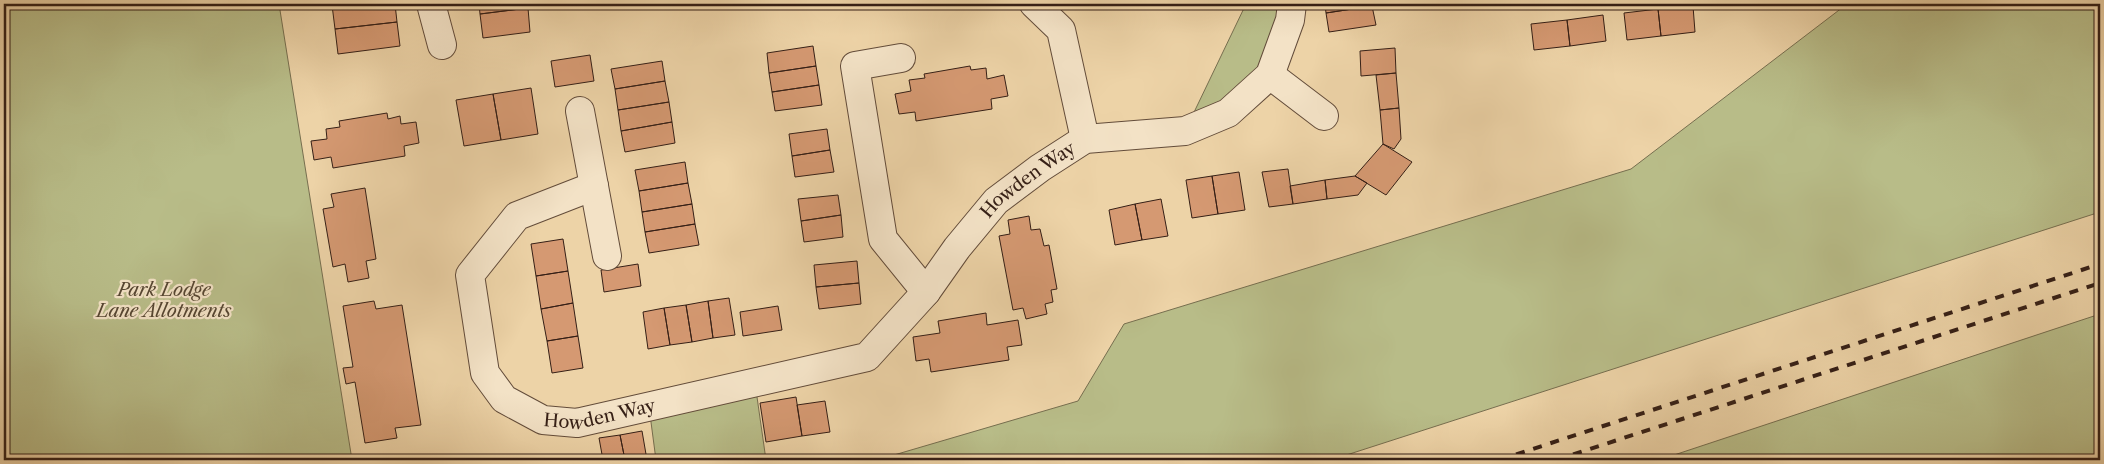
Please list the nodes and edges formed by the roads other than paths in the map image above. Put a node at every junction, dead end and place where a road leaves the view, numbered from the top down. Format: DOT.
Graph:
graph roads {
  1 [pos="431,4"];
  2 [pos="1034,4"];
  3 [pos="1292,4"];
  4 [pos="442,45"];
  5 [pos="901,58"];
  6 [pos="1270,75"];
  7 [pos="580,111"];
  8 [pos="1324,116"];
  9 [pos="1085,139"];
  10 [pos="594,186"];
  11 [pos="607,256"];
  12 [pos="926,292"];
  1 -- 4 [label="street"];
  2 -- 9 [label="street"];
  3 -- 6 [label="street, Howden Way"];
  5 -- 12 [label="street"];
  6 -- 8 [label="street"];
  6 -- 9 [label="street, Howden Way"];
  7 -- 10 [label="street"];
  9 -- 12 [label="street, Howden Way"];
  10 -- 11 [label="street"];
  10 -- 12 [label="street, Howden Way"];
}
